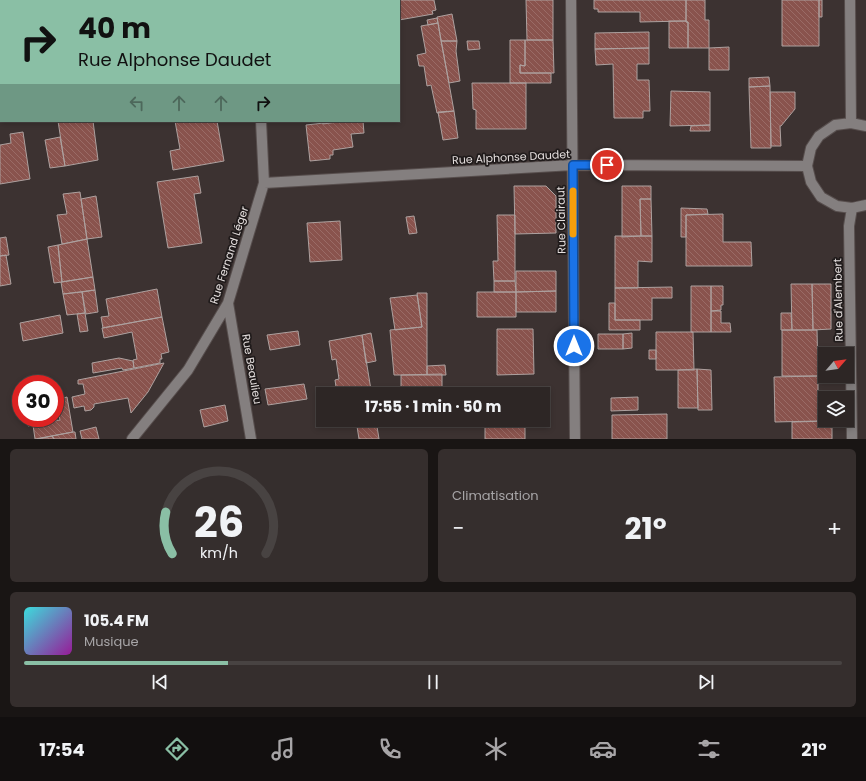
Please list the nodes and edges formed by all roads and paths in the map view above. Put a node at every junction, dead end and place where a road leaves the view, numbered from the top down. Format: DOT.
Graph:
graph roads {
  1 [pos="571,0"];
  2 [pos="850,0"];
  3 [pos="261,122"];
  4 [pos="851,122"];
  5 [pos="866,126"];
  6 [pos="573,165"];
  7 [pos="807,166"];
  8 [pos="264,183"];
  9 [pos="866,205"];
  10 [pos="852,208"];
  11 [pos="228,303"];
  12 [pos="132,439"];
  13 [pos="251,439"];
  14 [pos="575,439"];
  15 [pos="852,439"];
  1 -- 6 [label="street, Rue Clairaut"];
  2 -- 4 [label="street"];
  3 -- 8 [label="street, Rue Fernand Léger"];
  4 -- 5 [label="street"];
  4 -- 7 [label="street"];
  6 -- 7 [label="street, Rue Alphonse Daudet"];
  6 -- 8 [label="street, Rue Alphonse Daudet"];
  6 -- 14 [label="street, Rue Clairaut"];
  7 -- 10 [label="street"];
  8 -- 11 [label="street, Rue Fernand Léger"];
  9 -- 10 [label="street"];
  10 -- 15 [label="street, Rue d'Alembert"];
  11 -- 12 [label="street, Rue Fernand Léger"];
  11 -- 13 [label="street, Rue Beaulieu"];
}
